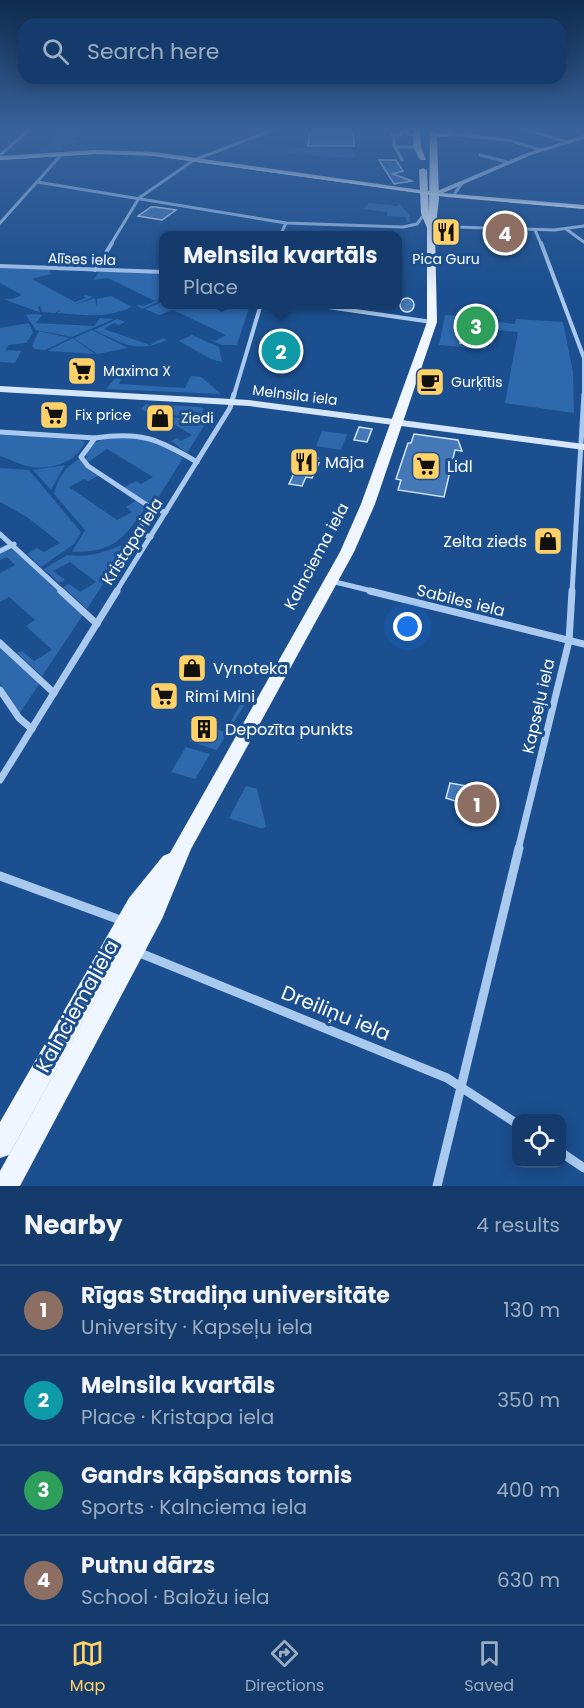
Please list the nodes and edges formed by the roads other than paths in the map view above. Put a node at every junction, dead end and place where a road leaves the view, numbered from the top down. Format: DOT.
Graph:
graph roads {
  1 [pos="36,183"];
  2 [pos="46,183"];
  3 [pos="160,183"];
  4 [pos="364,183"];
  5 [pos="424,183"];
  6 [pos="435,183"];
  7 [pos="460,183"];
  8 [pos="462,183"];
  9 [pos="424,192"];
  10 [pos="455,192"];
  11 [pos="435,194"];
  12 [pos="139,198"];
  13 [pos="584,207"];
  14 [pos="425,213"];
  15 [pos="433,218"];
  16 [pos="0,223"];
  17 [pos="286,224"];
  18 [pos="584,226"];
  19 [pos="566,229"];
  20 [pos="535,230"];
  21 [pos="282,231"];
  22 [pos="431,232"];
  23 [pos="584,242"];
  24 [pos="0,266"];
  25 [pos="95,270"];
  26 [pos="159,272"];
  27 [pos="260,309"];
  28 [pos="342,309"];
  29 [pos="432,322"];
  30 [pos="0,389"];
  31 [pos="233,402"];
  32 [pos="398,422"];
  33 [pos="0,432"];
  34 [pos="95,438"];
  35 [pos="583,447"];
  36 [pos="197,462"];
  37 [pos="153,509"];
  38 [pos="166,512"];
  39 [pos="0,534"];
  40 [pos="151,537"];
  41 [pos="14,544"];
  42 [pos="0,551"];
  43 [pos="331,580"];
  44 [pos="97,624"];
  45 [pos="569,641"];
  46 [pos="0,643"];
  47 [pos="584,644"];
  48 [pos="0,690"];
  49 [pos="54,693"];
  50 [pos="32,729"];
  51 [pos="0,780"];
  52 [pos="183,846"];
  53 [pos="0,876"];
  54 [pos="126,923"];
  55 [pos="135,951"];
  56 [pos="462,1087"];
  57 [pos="512,1120"];
  58 [pos="0,1146"];
  59 [pos="566,1156"];
  60 [pos="584,1168"];
  61 [pos="6,1186"];
  62 [pos="437,1186"];
  1 -- 16 [label="street"];
  2 -- 12 [label="street"];
  3 -- 12 [label="street"];
  4 -- 9 [label="street"];
  5 -- 9 [label="main road, Kalnciema iela"];
  6 -- 11 [label="main road, Kalnciema iela"];
  7 -- 11 [label="street"];
  8 -- 10 [label="street"];
  9 -- 11 [label="street"];
  9 -- 14 [label="main road, Kalnciema iela"];
  11 -- 13 [label="street"];
  11 -- 15 [label="main road, Kalnciema iela"];
  12 -- 17 [label="street"];
  12 -- 25 [label="street"];
  14 -- 17 [label="street"];
  14 -- 22 [label="main road, Kalnciema iela"];
  15 -- 20 [label="street"];
  15 -- 22 [label="main road, Kalnciema iela"];
  17 -- 21 [label="street"];
  18 -- 19 [label="street"];
  19 -- 20 [label="street"];
  19 -- 23 [label="street"];
  20 -- 35 [label="street, Kapseļu iela"];
  22 -- 29 [label="main road, Kalnciema iela"];
  24 -- 25 [label="street, Alīses iela"];
  25 -- 26 [label="street, Alīses iela"];
  27 -- 31 [label="street, Kristapa iela"];
  28 -- 29 [label="street"];
  29 -- 32 [label="main road, Kalnciema iela"];
  30 -- 31 [label="street, Melnsila iela"];
  31 -- 32 [label="street, Melnsila iela"];
  31 -- 36 [label="street, Kristapa iela"];
  32 -- 35 [label="street, Melnsila iela"];
  32 -- 43 [label="main road, Kalnciema iela"];
  33 -- 34 [label="street"];
  34 -- 36 [label="street"];
  34 -- 37 [label="street"];
  35 -- 45 [label="street, Kapseļu iela"];
  36 -- 38 [label="street, Kristapa iela"];
  37 -- 38 [label="street"];
  37 -- 40 [label="street"];
  38 -- 40 [label="street, Kristapa iela"];
  39 -- 41 [label="street"];
  40 -- 44 [label="street, Kristapa iela"];
  41 -- 42 [label="street"];
  41 -- 44 [label="street"];
  43 -- 45 [label="street, Sabiles iela"];
  43 -- 52 [label="main road, Kalnciema iela"];
  44 -- 49 [label="street, Kristapa iela"];
  45 -- 47 [label="street, Sabiles iela"];
  45 -- 56 [label="street, Kapseļu iela"];
  46 -- 49 [label="street"];
  48 -- 50 [label="street"];
  49 -- 50 [label="street, Kristapa iela"];
  50 -- 51 [label="street, Kristapa iela"];
  52 -- 54 [label="main road, Kalnciema iela"];
  52 -- 55 [label="main road, Kalnciema iela"];
  53 -- 54 [label="street"];
  54 -- 58 [label="main road, Kalnciema iela"];
  55 -- 56 [label="street, Dreiliņu iela"];
  55 -- 61 [label="main road, Kalnciema iela"];
  56 -- 57 [label="street, Dreiliņu iela"];
  56 -- 62 [label="street, Kapseļu iela"];
  59 -- 60 [label="street"];
}
